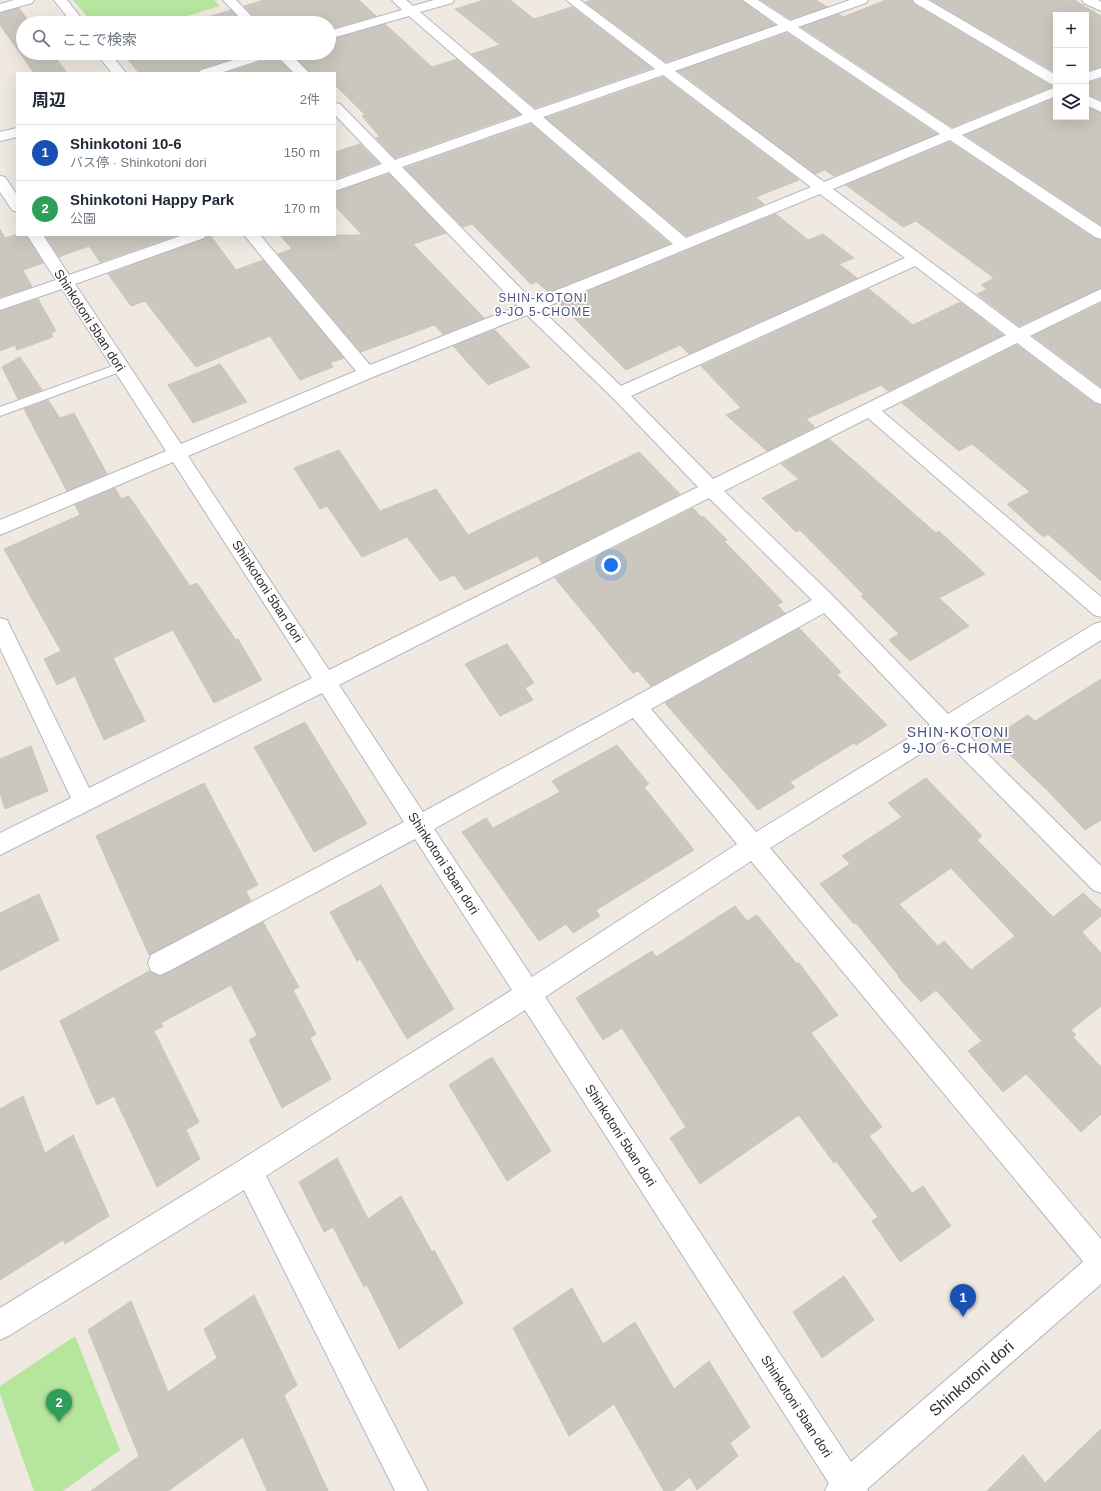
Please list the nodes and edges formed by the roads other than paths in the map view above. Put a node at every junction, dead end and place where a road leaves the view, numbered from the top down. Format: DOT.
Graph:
graph roads {
  1 [pos="28,0"];
  2 [pos="60,0"];
  3 [pos="229,0"];
  4 [pos="398,0"];
  5 [pos="448,0"];
  6 [pos="572,0"];
  7 [pos="749,0"];
  8 [pos="862,0"];
  9 [pos="919,0"];
  10 [pos="1088,0"];
  11 [pos="1101,7"];
  12 [pos="0,8"];
  13 [pos="410,11"];
  14 [pos="73,16"];
  15 [pos="245,16"];
  16 [pos="788,26"];
  17 [pos="336,34"];
  18 [pos="109,60"];
  19 [pos="248,60"];
  20 [pos="289,60"];
  21 [pos="665,70"];
  22 [pos="118,72"];
  23 [pos="209,72"];
  24 [pos="301,72"];
  25 [pos="1101,72"];
  26 [pos="1089,77"];
  27 [pos="1053,79"];
  28 [pos="1053,92"];
  29 [pos="1089,101"];
  30 [pos="336,108"];
  31 [pos="1101,108"];
  32 [pos="532,117"];
  33 [pos="16,132"];
  34 [pos="951,134"];
  35 [pos="0,137"];
  36 [pos="393,166"];
  37 [pos="0,180"];
  38 [pos="336,186"];
  39 [pos="822,188"];
  40 [pos="16,205"];
  41 [pos="1101,234"];
  42 [pos="36,236"];
  43 [pos="195,236"];
  44 [pos="253,236"];
  45 [pos="684,245"];
  46 [pos="916,259"];
  47 [pos="65,282"];
  48 [pos="1101,294"];
  49 [pos="0,305"];
  50 [pos="529,306"];
  51 [pos="1017,334"];
  52 [pos="121,367"];
  53 [pos="368,372"];
  54 [pos="619,394"];
  55 [pos="1101,398"];
  56 [pos="869,409"];
  57 [pos="0,412"];
  58 [pos="177,453"];
  59 [pos="710,488"];
  60 [pos="0,528"];
  61 [pos="826,602"];
  62 [pos="1101,609"];
  63 [pos="0,626"];
  64 [pos="1101,630"];
  65 [pos="326,681"];
  66 [pos="636,706"];
  67 [pos="946,727"];
  68 [pos="84,802"];
  69 [pos="420,825"];
  70 [pos="0,844"];
  71 [pos="752,847"];
  72 [pos="1101,882"];
  73 [pos="160,963"];
  74 [pos="529,993"];
  75 [pos="249,1171"];
  76 [pos="1101,1261"];
  77 [pos="1101,1265"];
  78 [pos="0,1324"];
  79 [pos="847,1489"];
  80 [pos="412,1491"];
  1 -- 12 [label="street"];
  2 -- 14 [label="street"];
  3 -- 15 [label="street"];
  4 -- 13 [label="street"];
  5 -- 13 [label="street"];
  6 -- 21 [label="street"];
  7 -- 16 [label="street"];
  8 -- 16 [label="street"];
  9 -- 27 [label="street"];
  10 -- 11 [label="street"];
  13 -- 17 [label="street"];
  13 -- 32 [label="street"];
  16 -- 21 [label="street"];
  16 -- 34 [label="street"];
  18 -- 22 [label="street"];
  19 -- 23 [label="street"];
  20 -- 24 [label="street"];
  21 -- 32 [label="street"];
  21 -- 39 [label="street"];
  25 -- 26 [label="street"];
  28 -- 34 [label="street"];
  29 -- 31 [label="street"];
  30 -- 36 [label="street"];
  32 -- 36 [label="street"];
  32 -- 45 [label="street"];
  33 -- 35 [label="street"];
  34 -- 39 [label="street"];
  34 -- 41 [label="street"];
  36 -- 38 [label="street"];
  36 -- 50 [label="street"];
  37 -- 40 [label="street"];
  39 -- 45 [label="street"];
  39 -- 46 [label="street"];
  42 -- 47 [label="street, Shinkotoni 5ban dori"];
  43 -- 47 [label="street"];
  44 -- 53 [label="street"];
  45 -- 50 [label="street"];
  46 -- 51 [label="street"];
  46 -- 54 [label="street"];
  47 -- 49 [label="street"];
  47 -- 52 [label="street, Shinkotoni 5ban dori"];
  48 -- 51 [label="street"];
  50 -- 53 [label="street"];
  50 -- 54 [label="street"];
  51 -- 55 [label="street"];
  51 -- 56 [label="street"];
  52 -- 57 [label="lane"];
  52 -- 58 [label="street, Shinkotoni 5ban dori"];
  53 -- 58 [label="street"];
  54 -- 59 [label="street"];
  56 -- 59 [label="street"];
  56 -- 62 [label="street"];
  58 -- 60 [label="street"];
  58 -- 65 [label="street, Shinkotoni 5ban dori"];
  59 -- 61 [label="street"];
  59 -- 65 [label="street"];
  61 -- 66 [label="street"];
  61 -- 67 [label="street"];
  63 -- 68 [label="street"];
  64 -- 67 [label="street"];
  65 -- 68 [label="street"];
  65 -- 69 [label="street, Shinkotoni 5ban dori"];
  66 -- 69 [label="street"];
  66 -- 71 [label="street"];
  67 -- 71 [label="street"];
  67 -- 72 [label="street"];
  68 -- 70 [label="street"];
  69 -- 73 [label="street"];
  69 -- 74 [label="street, Shinkotoni 5ban dori"];
  71 -- 74 [label="street"];
  71 -- 76 [label="street"];
  74 -- 75 [label="street"];
  74 -- 79 [label="street, Shinkotoni 5ban dori"];
  75 -- 78 [label="street"];
  75 -- 80 [label="street"];
  77 -- 79 [label="street, Shinkotoni dori"];
}
